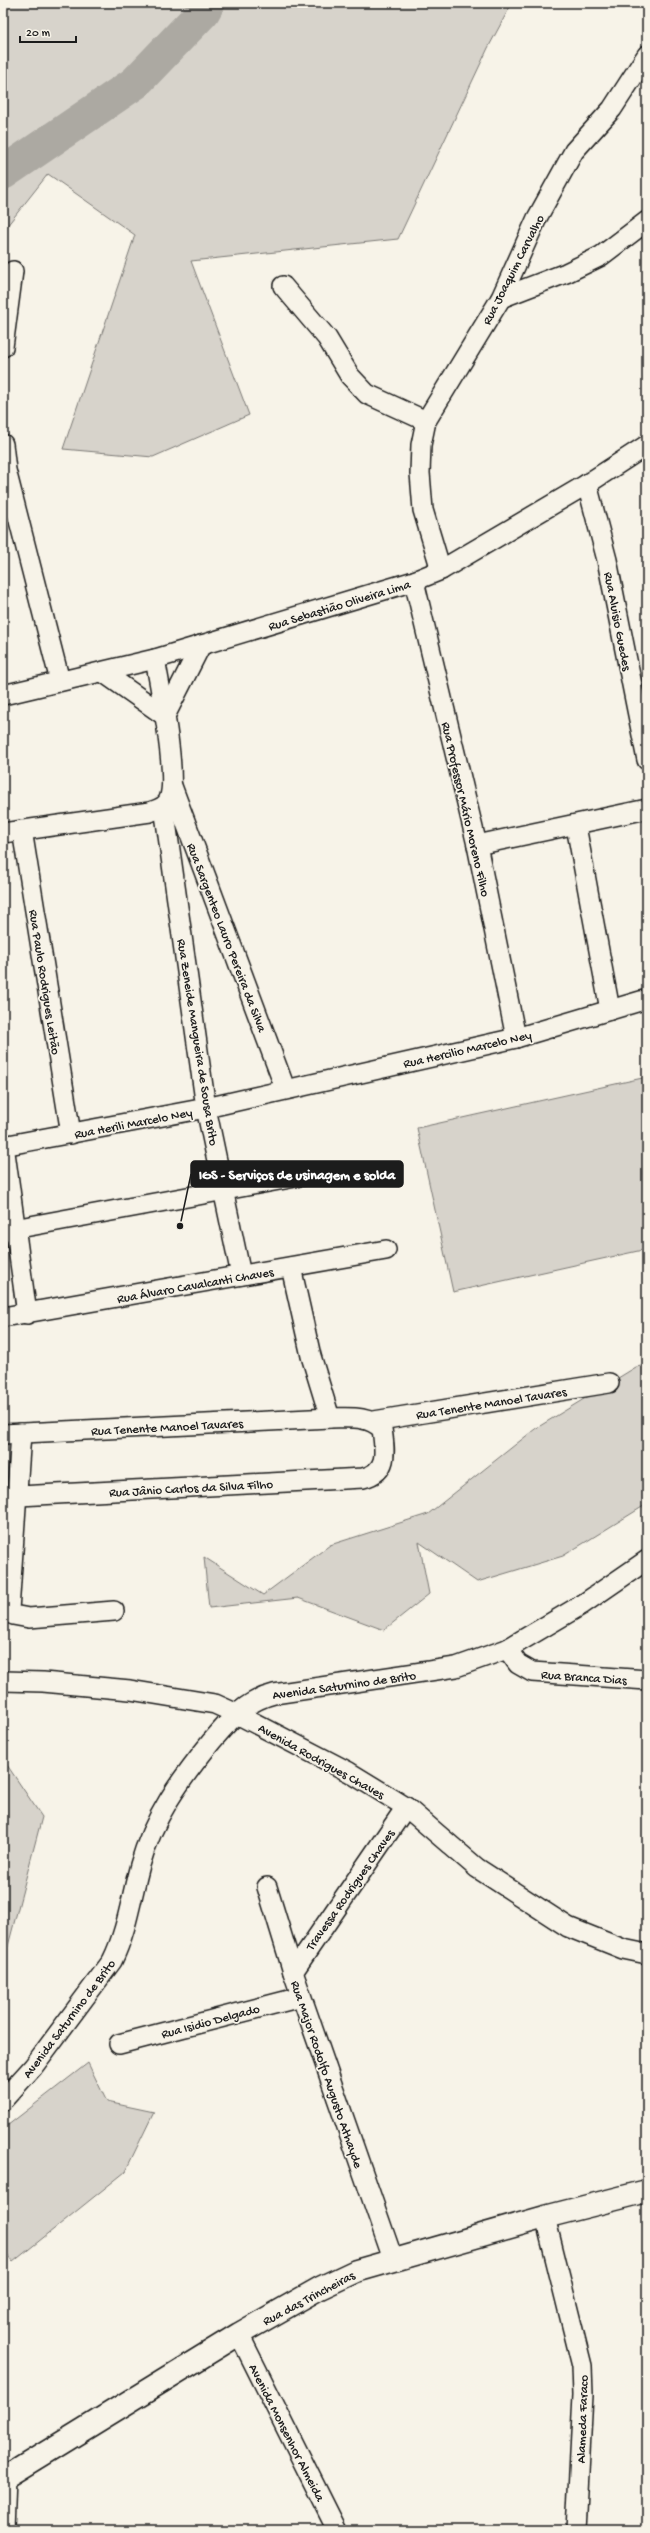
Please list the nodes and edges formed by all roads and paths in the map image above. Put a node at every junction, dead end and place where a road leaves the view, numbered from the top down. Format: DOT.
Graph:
graph roads {
  1 [pos="647,55"];
  2 [pos="647,221"];
  3 [pos="13,271"];
  4 [pos="283,286"];
  5 [pos="501,298"];
  6 [pos="3,347"];
  7 [pos="426,420"];
  8 [pos="3,444"];
  9 [pos="647,445"];
  10 [pos="587,484"];
  11 [pos="441,570"];
  12 [pos="414,581"];
  13 [pos="201,645"];
  14 [pos="155,659"];
  15 [pos="104,672"];
  16 [pos="60,681"];
  17 [pos="3,695"];
  18 [pos="165,716"];
  19 [pos="647,760"];
  20 [pos="172,786"];
  21 [pos="164,807"];
  22 [pos="647,809"];
  23 [pos="576,826"];
  24 [pos="22,830"];
  25 [pos="3,833"];
  26 [pos="477,846"];
  27 [pos="647,999"];
  28 [pos="610,1010"];
  29 [pos="516,1038"];
  30 [pos="285,1088"];
  31 [pos="206,1108"];
  32 [pos="71,1134"];
  33 [pos="4,1146"];
  34 [pos="317,1173"];
  35 [pos="224,1191"];
  36 [pos="10,1230"];
  37 [pos="386,1250"];
  38 [pos="291,1267"];
  39 [pos="241,1275"];
  40 [pos="28,1314"];
  41 [pos="3,1317"];
  42 [pos="609,1383"];
  43 [pos="330,1418"];
  44 [pos="374,1421"];
  45 [pos="12,1433"];
  46 [pos="19,1496"];
  47 [pos="647,1560"];
  48 [pos="114,1610"];
  49 [pos="507,1649"];
  50 [pos="647,1680"];
  51 [pos="3,1681"];
  52 [pos="235,1713"];
  53 [pos="406,1807"];
  54 [pos="267,1887"];
  55 [pos="647,1954"];
  56 [pos="292,1972"];
  57 [pos="301,1997"];
  58 [pos="119,2044"];
  59 [pos="3,2100"];
  60 [pos="647,2191"];
  61 [pos="545,2217"];
  62 [pos="393,2259"];
  63 [pos="239,2334"];
  64 [pos="4,2478"];
  65 [pos="4,2530"];
  66 [pos="337,2530"];
  67 [pos="576,2530"];
  1 -- 5 [label="street, Rua Joaquim Carvalho"];
  2 -- 5 [label="street"];
  3 -- 6 [label="street"];
  4 -- 7 [label="street"];
  5 -- 7 [label="street, Rua Joaquim Carvalho"];
  7 -- 11 [label="street, Rua Joaquim Carvalho"];
  8 -- 16 [label="street"];
  9 -- 10 [label="street, Rua Sebastião Oliveira Lima"];
  10 -- 11 [label="street, Rua Sebastião Oliveira Lima"];
  10 -- 19 [label="street, Rua Aluisio Guedes"];
  11 -- 12 [label="street, Rua Sebastião Oliveira Lima"];
  12 -- 13 [label="street, Rua Sebastião Oliveira Lima"];
  12 -- 26 [label="street, Rua Professor Mário Moreno Filho"];
  13 -- 14 [label="street, Rua Sebastião Oliveira Lima"];
  13 -- 18 [label="street"];
  14 -- 15 [label="street, Rua Sebastião Oliveira Lima"];
  14 -- 18 [label="street"];
  15 -- 16 [label="street, Rua Sebastião Oliveira Lima"];
  15 -- 18 [label="street"];
  16 -- 17 [label="street, Rua Sebastião Oliveira Lima"];
  18 -- 20 [label="street"];
  20 -- 21 [label="street"];
  20 -- 30 [label="street, Rua Sargenteo Lauro Pereira da Silva"];
  21 -- 24 [label="street"];
  21 -- 31 [label="street, Rua Zeneide Mangueira de Sousa Brito"];
  22 -- 23 [label="street"];
  23 -- 26 [label="street"];
  23 -- 28 [label="street"];
  24 -- 25 [label="street"];
  24 -- 32 [label="street, Rua Paulo Rodrigues Leitão"];
  26 -- 29 [label="street, Rua Professor Mário Moreno Filho"];
  27 -- 28 [label="street, Rua Hercilio Marcelo Ney"];
  28 -- 29 [label="street, Rua Hercilio Marcelo Ney"];
  29 -- 30 [label="street, Rua Hercilio Marcelo Ney"];
  30 -- 31 [label="street, Rua Herili Marcelo Ney"];
  31 -- 32 [label="street, Rua Herili Marcelo Ney"];
  31 -- 35 [label="street, Rua Zeneide Mangueira de Sousa Brito"];
  32 -- 33 [label="street, Rua Herili Marcelo Ney"];
  33 -- 36 [label="street"];
  34 -- 35 [label="street"];
  35 -- 36 [label="street"];
  35 -- 39 [label="street, Rua Zeneide Mangueira de Sousa Brito"];
  36 -- 40 [label="street"];
  37 -- 38 [label="street, Rua Álvaro Cavalcanti Chaves"];
  38 -- 39 [label="street, Rua Álvaro Cavalcanti Chaves"];
  38 -- 43 [label="street"];
  39 -- 40 [label="street, Rua Álvaro Cavalcanti Chaves"];
  40 -- 41 [label="street, Rua Álvaro Cavalcanti Chaves"];
  42 -- 44 [label="street, Rua Tenente Manoel Tavares"];
  43 -- 44 [label="street, Rua Tenente Manoel Tavares"];
  43 -- 45 [label="street, Rua Tenente Manoel Tavares"];
  44 -- 46 [label="street, Rua Jânio Carlos da Silva Filho"];
  45 -- 46 [label="street"];
  46 -- 48 [label="street"];
  47 -- 49 [label="street, Avenida Saturnino de Brito"];
  49 -- 50 [label="street, Rua Branca Dias"];
  49 -- 52 [label="street, Avenida Saturnino de Brito"];
  51 -- 52 [label="street, Avenida Rodrigues Chaves"];
  52 -- 53 [label="street, Avenida Rodrigues Chaves"];
  52 -- 59 [label="street, Avenida Saturnino de Brito"];
  53 -- 55 [label="street, Avenida Rodrigues Chaves"];
  53 -- 56 [label="street, Travessa Rodrigues Chaves"];
  54 -- 56 [label="street, Rua Major Rodolfo Augusto Athayde"];
  56 -- 57 [label="street, Rua Major Rodolfo Augusto Athayde"];
  57 -- 58 [label="street, Rua Isidio Delgado"];
  57 -- 62 [label="street, Rua Major Rodolfo Augusto Athayde"];
  60 -- 61 [label="main road, Rua das Trincheiras"];
  61 -- 62 [label="main road, Rua das Trincheiras"];
  61 -- 67 [label="street, Alameda Faraco"];
  62 -- 63 [label="main road, Rua das Trincheiras"];
  63 -- 64 [label="main road, Rua das Trincheiras"];
  63 -- 66 [label="street, Avenida Monsenhor Almeida"];
  64 -- 65 [label="street"];
}
